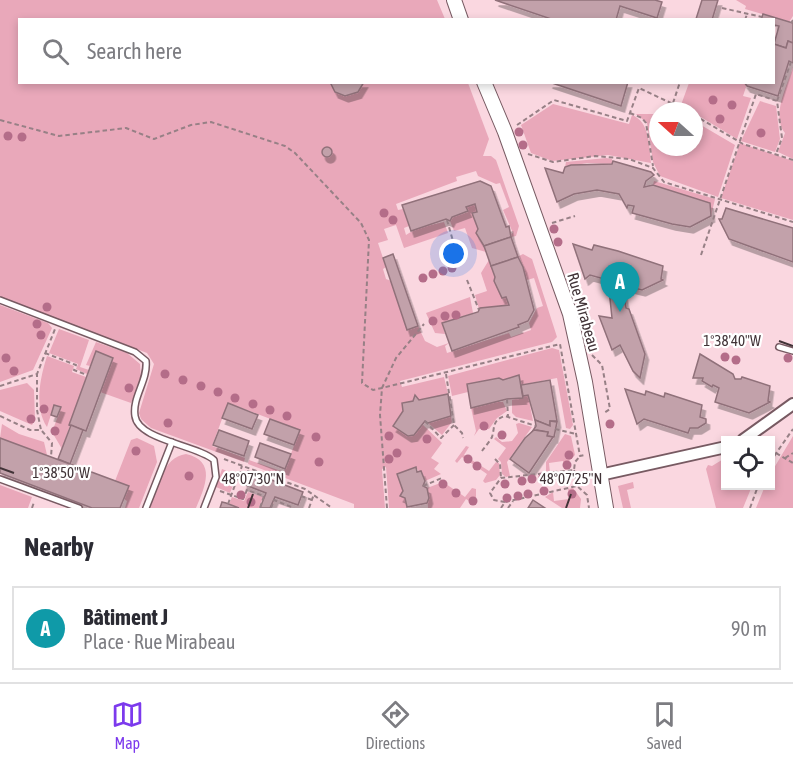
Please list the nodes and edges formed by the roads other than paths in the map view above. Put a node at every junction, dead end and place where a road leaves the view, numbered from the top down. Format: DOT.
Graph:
graph roads {
  1 [pos="454,0"];
  2 [pos="461,0"];
  3 [pos="460,18"];
  4 [pos="467,18"];
  5 [pos="485,84"];
  6 [pos="491,84"];
  7 [pos="505,132"];
  8 [pos="0,300"];
  9 [pos="779,347"];
  10 [pos="793,351"];
  11 [pos="793,404"];
  12 [pos="750,436"];
  13 [pos="172,442"];
  14 [pos="721,448"];
  15 [pos="600,475"];
  16 [pos="0,479"];
  17 [pos="80,508"];
  18 [pos="146,508"];
  19 [pos="204,508"];
  20 [pos="606,508"];
  1 -- 3 [label="street"];
  2 -- 4 [label="street"];
  5 -- 7 [label="street, Rue Mirabeau"];
  6 -- 7 [label="street, Rue Mirabeau"];
  7 -- 15 [label="street, Rue Mirabeau"];
  8 -- 13 [label="lane"];
  9 -- 10 [label="lane"];
  11 -- 12 [label="street"];
  13 -- 18 [label="lane"];
  13 -- 19 [label="lane"];
  14 -- 15 [label="street"];
  15 -- 20 [label="street, Rue Mirabeau"];
  16 -- 17 [label="lane"];
}
